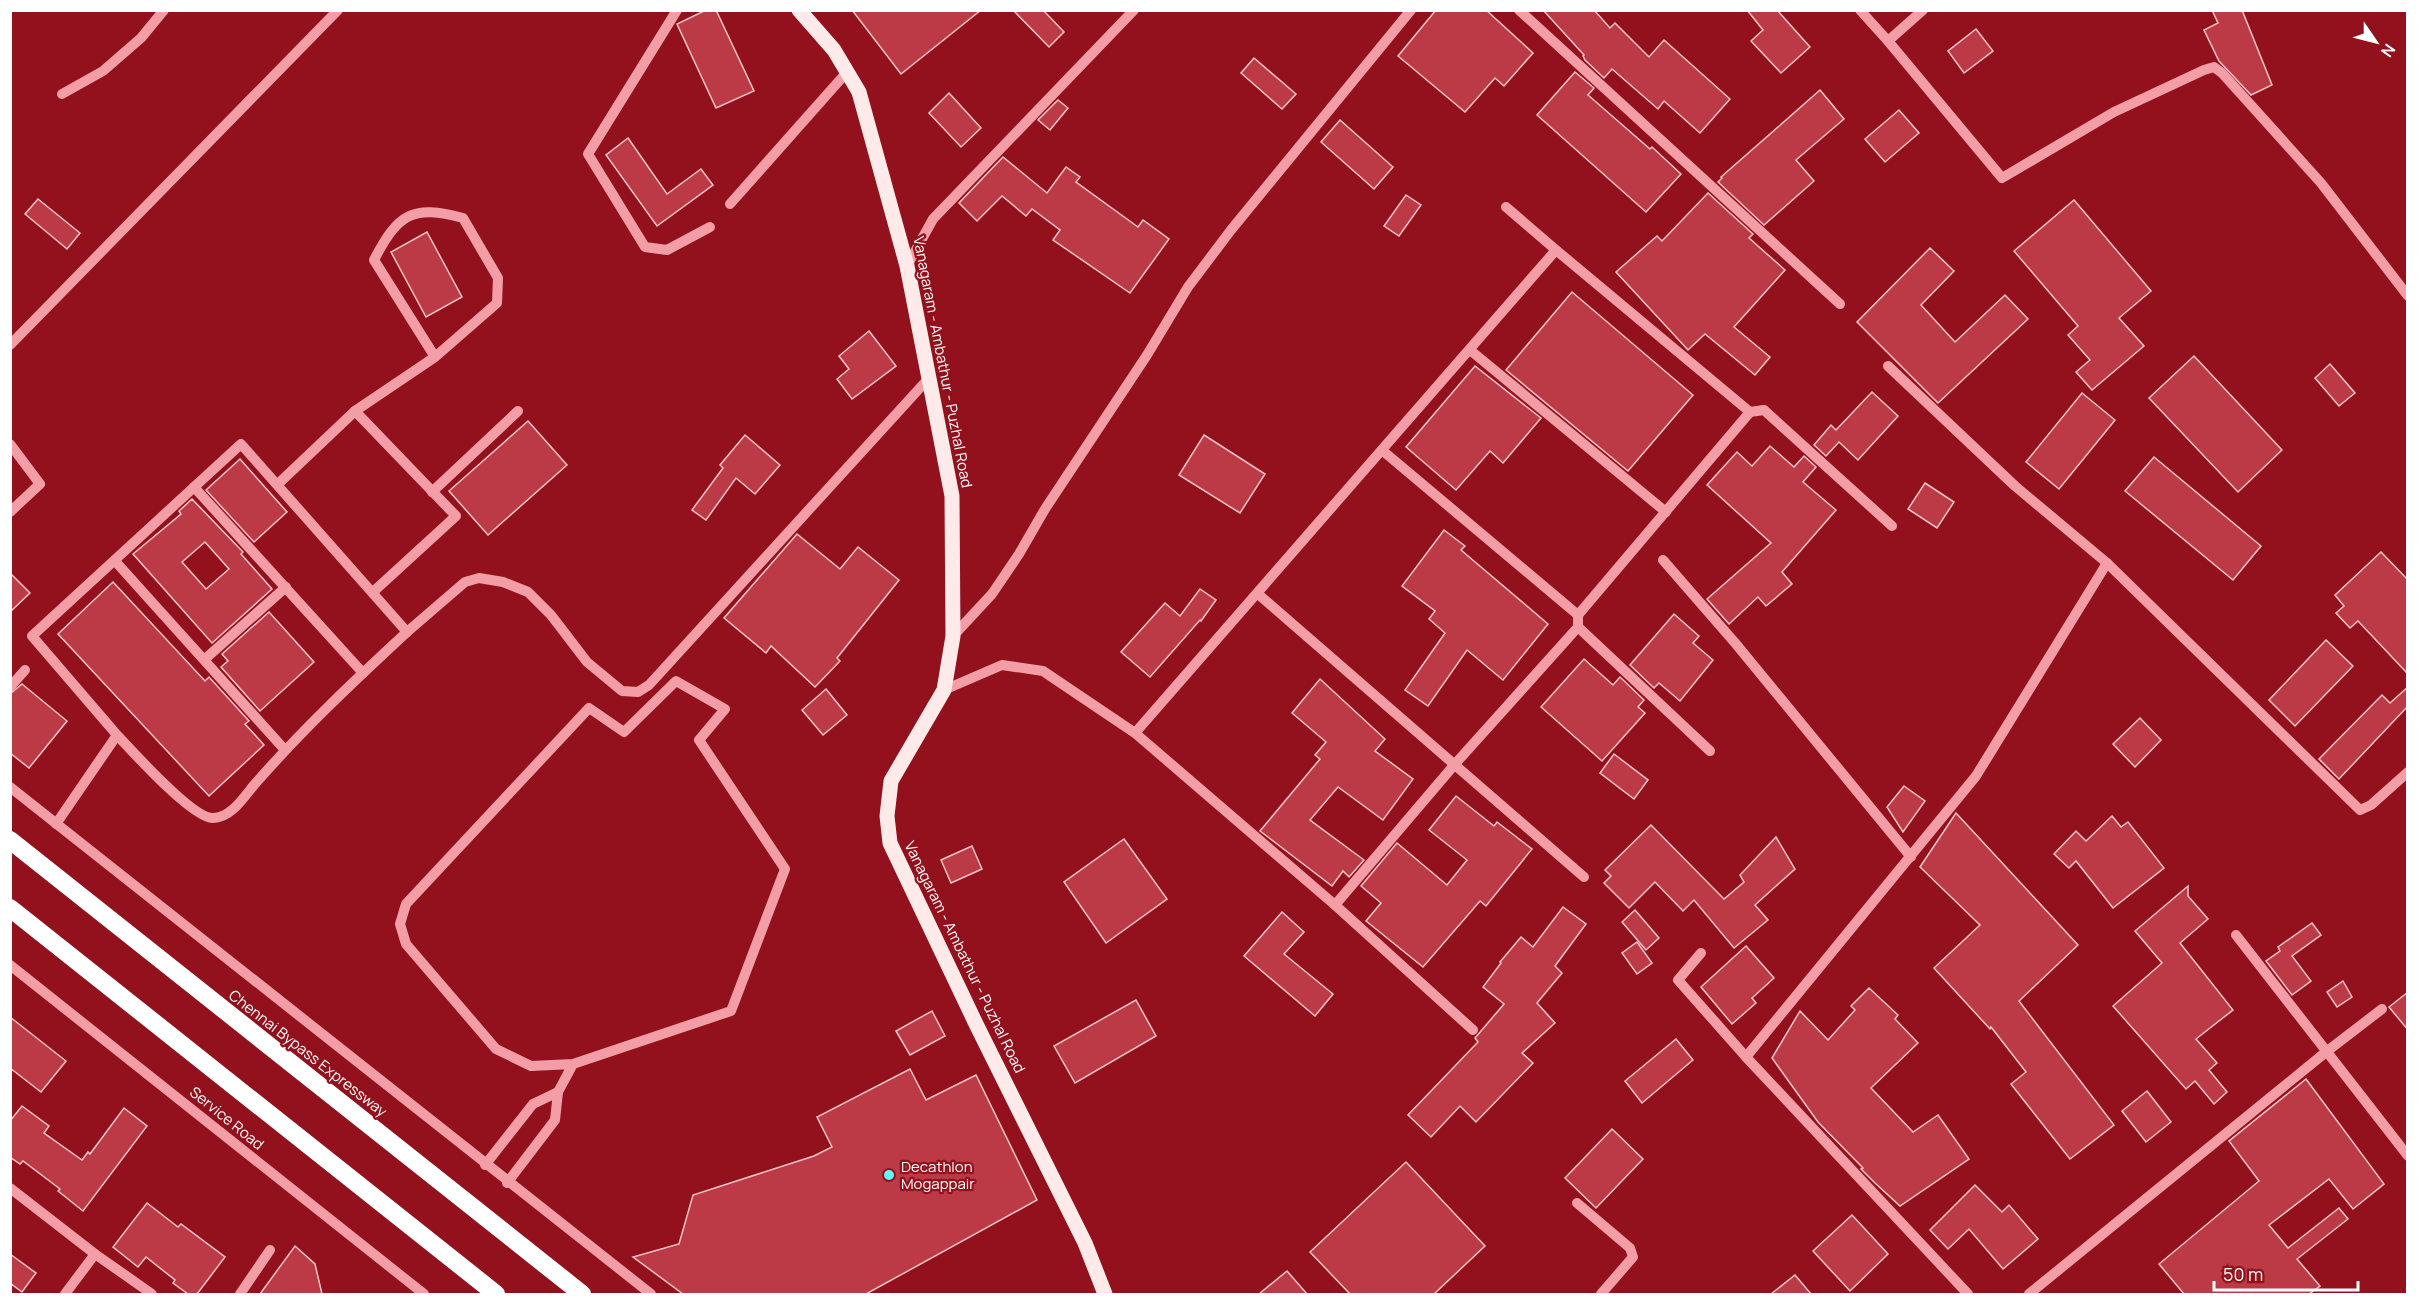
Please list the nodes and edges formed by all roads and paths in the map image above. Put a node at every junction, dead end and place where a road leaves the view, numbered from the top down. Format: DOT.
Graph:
graph roads {
  1 [pos="164,10"];
  2 [pos="338,10"];
  3 [pos="677,10"];
  4 [pos="799,10"];
  5 [pos="1134,10"];
  6 [pos="1411,10"];
  7 [pos="1519,10"];
  8 [pos="1860,10"];
  9 [pos="1923,10"];
  10 [pos="1888,41"];
  11 [pos="847,72"];
  12 [pos="62,94"];
  13 [pos="730,204"];
  14 [pos="1506,207"];
  15 [pos="710,226"];
  16 [pos="1556,250"];
  17 [pos="908,266"];
  18 [pos="2408,296"];
  19 [pos="1840,304"];
  20 [pos="10,345"];
  21 [pos="1470,350"];
  22 [pos="435,357"];
  23 [pos="1888,366"];
  24 [pos="929,378"];
  25 [pos="355,411"];
  26 [pos="518,411"];
  27 [pos="1750,412"];
  28 [pos="10,444"];
  29 [pos="1383,451"];
  30 [pos="278,484"];
  31 [pos="194,487"];
  32 [pos="432,492"];
  33 [pos="10,512"];
  34 [pos="1666,512"];
  35 [pos="1892,526"];
  36 [pos="1664,560"];
  37 [pos="115,561"];
  38 [pos="2107,563"];
  39 [pos="286,587"];
  40 [pos="373,592"];
  41 [pos="1258,594"];
  42 [pos="1578,615"];
  43 [pos="1578,627"];
  44 [pos="407,632"];
  45 [pos="953,636"];
  46 [pos="205,658"];
  47 [pos="25,670"];
  48 [pos="363,673"];
  49 [pos="10,687"];
  50 [pos="944,690"];
  51 [pos="1135,734"];
  52 [pos="117,735"];
  53 [pos="285,750"];
  54 [pos="1710,751"];
  55 [pos="1455,764"];
  56 [pos="2408,772"];
  57 [pos="10,787"];
  58 [pos="56,824"];
  59 [pos="10,840"];
  60 [pos="1911,856"];
  61 [pos="1584,877"];
  62 [pos="1335,905"];
  63 [pos="10,908"];
  64 [pos="2236,935"];
  65 [pos="1701,953"];
  66 [pos="10,965"];
  67 [pos="2382,1009"];
  68 [pos="1473,1030"];
  69 [pos="2326,1052"];
  70 [pos="1746,1057"];
  71 [pos="573,1064"];
  72 [pos="558,1092"];
  73 [pos="2408,1156"];
  74 [pos="486,1166"];
  75 [pos="507,1183"];
  76 [pos="10,1188"];
  77 [pos="1577,1203"];
  78 [pos="270,1250"];
  79 [pos="95,1254"];
  80 [pos="64,1294"];
  81 [pos="152,1294"];
  82 [pos="240,1294"];
  83 [pos="424,1294"];
  84 [pos="496,1294"];
  85 [pos="582,1294"];
  86 [pos="651,1294"];
  87 [pos="1105,1294"];
  88 [pos="1601,1294"];
  89 [pos="1968,1294"];
  90 [pos="2029,1294"];
  1 -- 12 [label="street"];
  2 -- 20 [label="street"];
  3 -- 15 [label="street"];
  4 -- 11 [label="main road, Vanagaram - Ambathur - Puzhal Road"];
  5 -- 17 [label="street"];
  6 -- 45 [label="street"];
  7 -- 19 [label="street"];
  8 -- 10 [label="street"];
  9 -- 10 [label="street"];
  10 -- 18 [label="street"];
  11 -- 13 [label="street"];
  11 -- 17 [label="main road, Vanagaram - Ambathur - Puzhal Road"];
  14 -- 16 [label="street"];
  16 -- 21 [label="street"];
  16 -- 27 [label="street"];
  17 -- 24 [label="main road, Vanagaram - Ambathur - Puzhal Road"];
  21 -- 29 [label="street"];
  21 -- 34 [label="street"];
  22 -- 22 [label="street"];
  22 -- 25 [label="street"];
  23 -- 38 [label="street"];
  24 -- 44 [label="street"];
  24 -- 45 [label="main road, Vanagaram - Ambathur - Puzhal Road"];
  25 -- 30 [label="street"];
  25 -- 32 [label="street"];
  26 -- 32 [label="street"];
  27 -- 34 [label="street"];
  27 -- 35 [label="street"];
  28 -- 33 [label="street"];
  29 -- 41 [label="street"];
  29 -- 42 [label="street"];
  30 -- 31 [label="street"];
  30 -- 40 [label="street"];
  31 -- 37 [label="street"];
  31 -- 39 [label="street"];
  32 -- 40 [label="street"];
  34 -- 42 [label="street"];
  36 -- 60 [label="street"];
  37 -- 46 [label="street"];
  37 -- 52 [label="street"];
  38 -- 56 [label="street"];
  38 -- 60 [label="street"];
  39 -- 46 [label="street"];
  39 -- 48 [label="street"];
  40 -- 44 [label="street"];
  41 -- 51 [label="street"];
  41 -- 55 [label="street"];
  42 -- 43 [label="street"];
  43 -- 54 [label="street"];
  43 -- 55 [label="street"];
  44 -- 48 [label="street"];
  45 -- 50 [label="main road, Vanagaram - Ambathur - Puzhal Road"];
  46 -- 53 [label="street"];
  47 -- 49 [label="street"];
  48 -- 53 [label="street"];
  50 -- 51 [label="street"];
  50 -- 87 [label="main road, Vanagaram - Ambathur - Puzhal Road"];
  51 -- 62 [label="street"];
  52 -- 53 [label="street"];
  52 -- 58 [label="street"];
  55 -- 61 [label="street"];
  55 -- 62 [label="street"];
  57 -- 58 [label="street"];
  58 -- 74 [label="street"];
  59 -- 85 [label="highway, Chennai Bypass Expressway"];
  60 -- 70 [label="street"];
  62 -- 68 [label="street"];
  63 -- 84 [label="highway"];
  64 -- 69 [label="street"];
  65 -- 70 [label="street"];
  66 -- 83 [label="street, Service Road"];
  67 -- 69 [label="street"];
  69 -- 73 [label="street"];
  69 -- 90 [label="street"];
  70 -- 89 [label="street"];
  71 -- 71 [label="street"];
  71 -- 72 [label="street"];
  72 -- 74 [label="street"];
  72 -- 75 [label="street"];
  74 -- 75 [label="street"];
  75 -- 86 [label="street"];
  76 -- 79 [label="street"];
  77 -- 88 [label="street"];
  78 -- 82 [label="street"];
  79 -- 80 [label="street"];
  79 -- 81 [label="street"];
}
